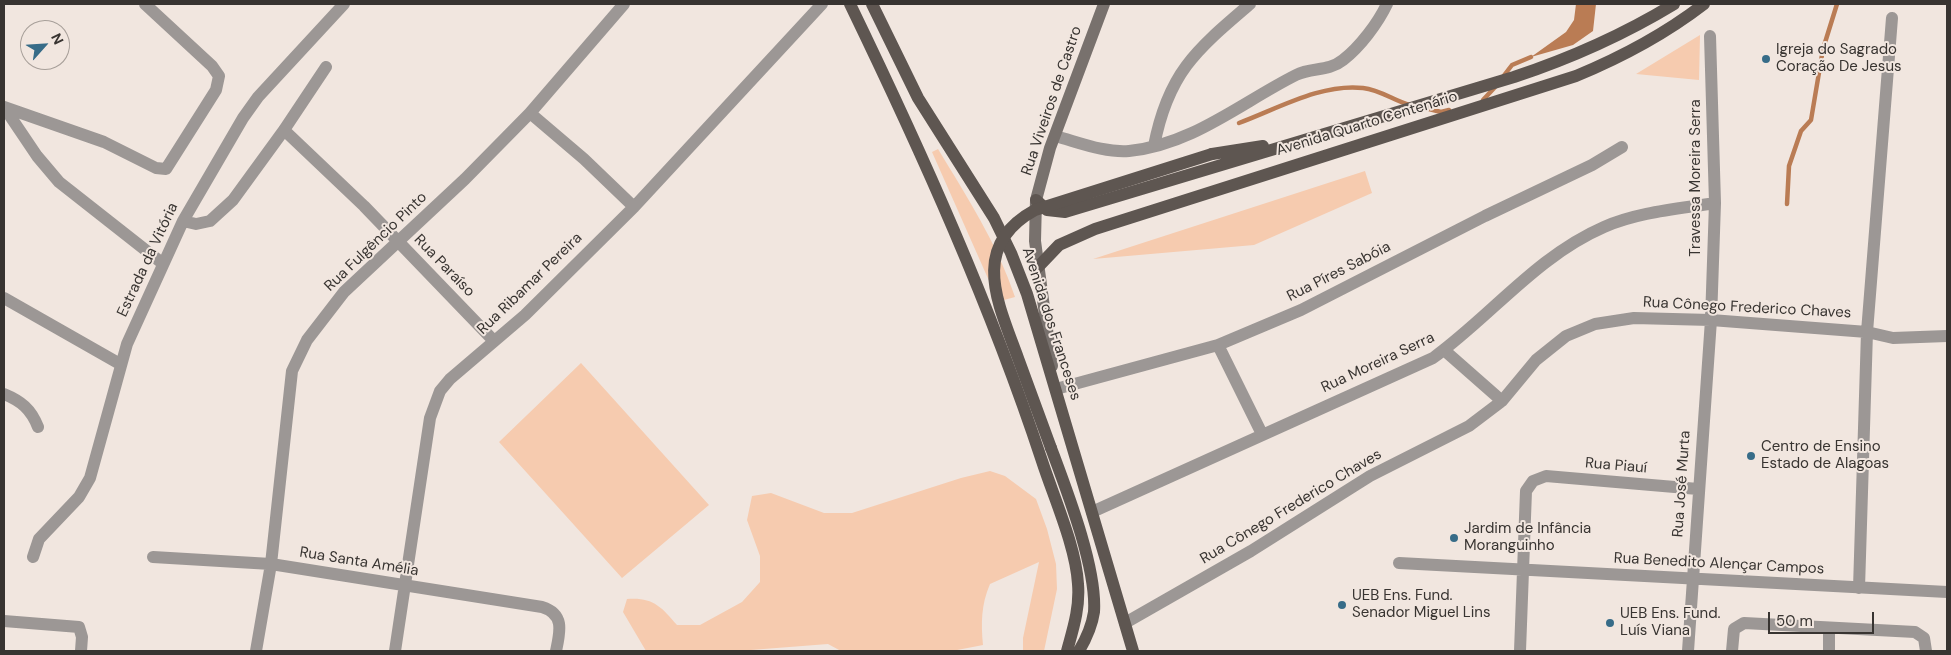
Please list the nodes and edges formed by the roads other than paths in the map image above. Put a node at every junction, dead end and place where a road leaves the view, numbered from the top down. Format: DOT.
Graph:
graph roads {
  1 [pos="145,4"];
  2 [pos="344,4"];
  3 [pos="624,4"];
  4 [pos="822,4"];
  5 [pos="850,4"];
  6 [pos="872,4"];
  7 [pos="1104,4"];
  8 [pos="1250,4"];
  9 [pos="1387,4"];
  10 [pos="1674,4"];
  11 [pos="1704,4"];
  12 [pos="1892,18"];
  13 [pos="1710,36"];
  14 [pos="326,67"];
  15 [pos="4,107"];
  16 [pos="530,113"];
  17 [pos="284,130"];
  18 [pos="1055,136"];
  19 [pos="1312,139"];
  20 [pos="1154,146"];
  21 [pos="1622,147"];
  22 [pos="1036,200"];
  23 [pos="1715,203"];
  24 [pos="634,207"];
  25 [pos="183,221"];
  26 [pos="398,243"];
  27 [pos="162,263"];
  28 [pos="1038,267"];
  29 [pos="4,298"];
  30 [pos="1711,320"];
  31 [pos="1868,332"];
  32 [pos="1947,336"];
  33 [pos="494,341"];
  34 [pos="1218,345"];
  35 [pos="1444,350"];
  36 [pos="120,364"];
  37 [pos="1056,389"];
  38 [pos="4,394"];
  39 [pos="1502,400"];
  40 [pos="38,427"];
  41 [pos="1262,434"];
  42 [pos="1698,489"];
  43 [pos="1092,512"];
  44 [pos="33,557"];
  45 [pos="153,557"];
  46 [pos="1398,563"];
  47 [pos="271,564"];
  48 [pos="1524,570"];
  49 [pos="1692,579"];
  50 [pos="403,586"];
  51 [pos="1859,588"];
  52 [pos="1947,592"];
  53 [pos="4,621"];
  54 [pos="1125,623"];
  55 [pos="1829,628"];
  56 [pos="81,651"];
  57 [pos="256,651"];
  58 [pos="395,651"];
  59 [pos="556,651"];
  60 [pos="1067,651"];
  61 [pos="1080,651"];
  62 [pos="1133,651"];
  63 [pos="1520,651"];
  64 [pos="1688,651"];
  65 [pos="1732,651"];
  66 [pos="1828,651"];
  67 [pos="1926,651"];
  1 -- 15 [label="street"];
  2 -- 25 [label="street, Estrada da Vitória"];
  3 -- 16 [label="street, Rua Fulgêncio Pinto"];
  4 -- 24 [label="street, Rua Ribamar Pereira"];
  5 -- 60 [label="main road"];
  6 -- 37 [label="main road, Avenida dos Franceses"];
  7 -- 18 [label="main road, Rua Viveiros de Castro"];
  8 -- 20 [label="street"];
  9 -- 20 [label="street"];
  10 -- 19 [label="main road, Avenida Quarto Centenário"];
  11 -- 28 [label="main road, Avenida Quarto Centenário"];
  12 -- 31 [label="street"];
  13 -- 23 [label="street, Travessa Moreira Serra"];
  14 -- 17 [label="street"];
  15 -- 27 [label="street"];
  16 -- 24 [label="street"];
  16 -- 26 [label="street, Rua Fulgêncio Pinto"];
  17 -- 25 [label="street"];
  17 -- 26 [label="street, Rua Paraíso"];
  18 -- 20 [label="street"];
  18 -- 22 [label="main road, Rua Viveiros de Castro"];
  19 -- 22 [label="main road, Avenida Quarto Centenário"];
  19 -- 61 [label="main road, bridge"];
  21 -- 34 [label="street, Rua Píres Sabóia"];
  22 -- 28 [label="main road, Rua Viveiros de Castro"];
  23 -- 30 [label="street, Travessa Moreira Serra"];
  23 -- 35 [label="street, Rua Moreira Serra"];
  24 -- 33 [label="street, Rua Ribamar Pereira"];
  25 -- 27 [label="street, Estrada da Vitória"];
  26 -- 33 [label="street, Rua Paraíso"];
  26 -- 47 [label="street, Rua Fulgêncio Pinto"];
  27 -- 36 [label="street, Estrada da Vitória"];
  28 -- 37 [label="main road, Rua Viveiros de Castro"];
  29 -- 36 [label="street"];
  30 -- 31 [label="street, Rua Cônego Frederico Chaves"];
  30 -- 39 [label="street, Rua Cônego Frederico Chaves"];
  30 -- 42 [label="street, Rua José Murta"];
  31 -- 32 [label="street, Rua Cônego Frederico Chaves"];
  31 -- 51 [label="street"];
  33 -- 50 [label="street, Rua Ribamar Pereira"];
  34 -- 37 [label="street, Rua Píres Sabóia"];
  34 -- 41 [label="street"];
  35 -- 39 [label="street"];
  35 -- 41 [label="street, Rua Moreira Serra"];
  36 -- 44 [label="street, Estrada da Vitória"];
  37 -- 43 [label="main road, Avenida dos Franceses"];
  38 -- 40 [label="street"];
  39 -- 54 [label="street, Rua Cônego Frederico Chaves"];
  41 -- 43 [label="street, Rua Moreira Serra"];
  42 -- 48 [label="street, Rua Piauí"];
  42 -- 49 [label="street, Rua José Murta"];
  43 -- 54 [label="main road, Avenida dos Franceses"];
  45 -- 47 [label="street, Rua Santa Amélia"];
  46 -- 48 [label="street, Rua Benedito Alençar Campos"];
  47 -- 50 [label="street, Rua Santa Amélia"];
  47 -- 57 [label="street, Rua Fulgêncio Pinto"];
  48 -- 49 [label="street, Rua Benedito Alençar Campos"];
  48 -- 63 [label="street"];
  49 -- 51 [label="street, Rua Benedito Alençar Campos"];
  49 -- 64 [label="street, Rua José Murta"];
  50 -- 58 [label="street, Rua Ribamar Pereira"];
  50 -- 59 [label="street, Rua Santa Amélia"];
  51 -- 52 [label="street, Rua Benedito Alençar Campos"];
  53 -- 56 [label="street"];
  54 -- 62 [label="main road, Avenida dos Franceses"];
  55 -- 65 [label="street"];
  55 -- 66 [label="street"];
  55 -- 67 [label="street"];
}
